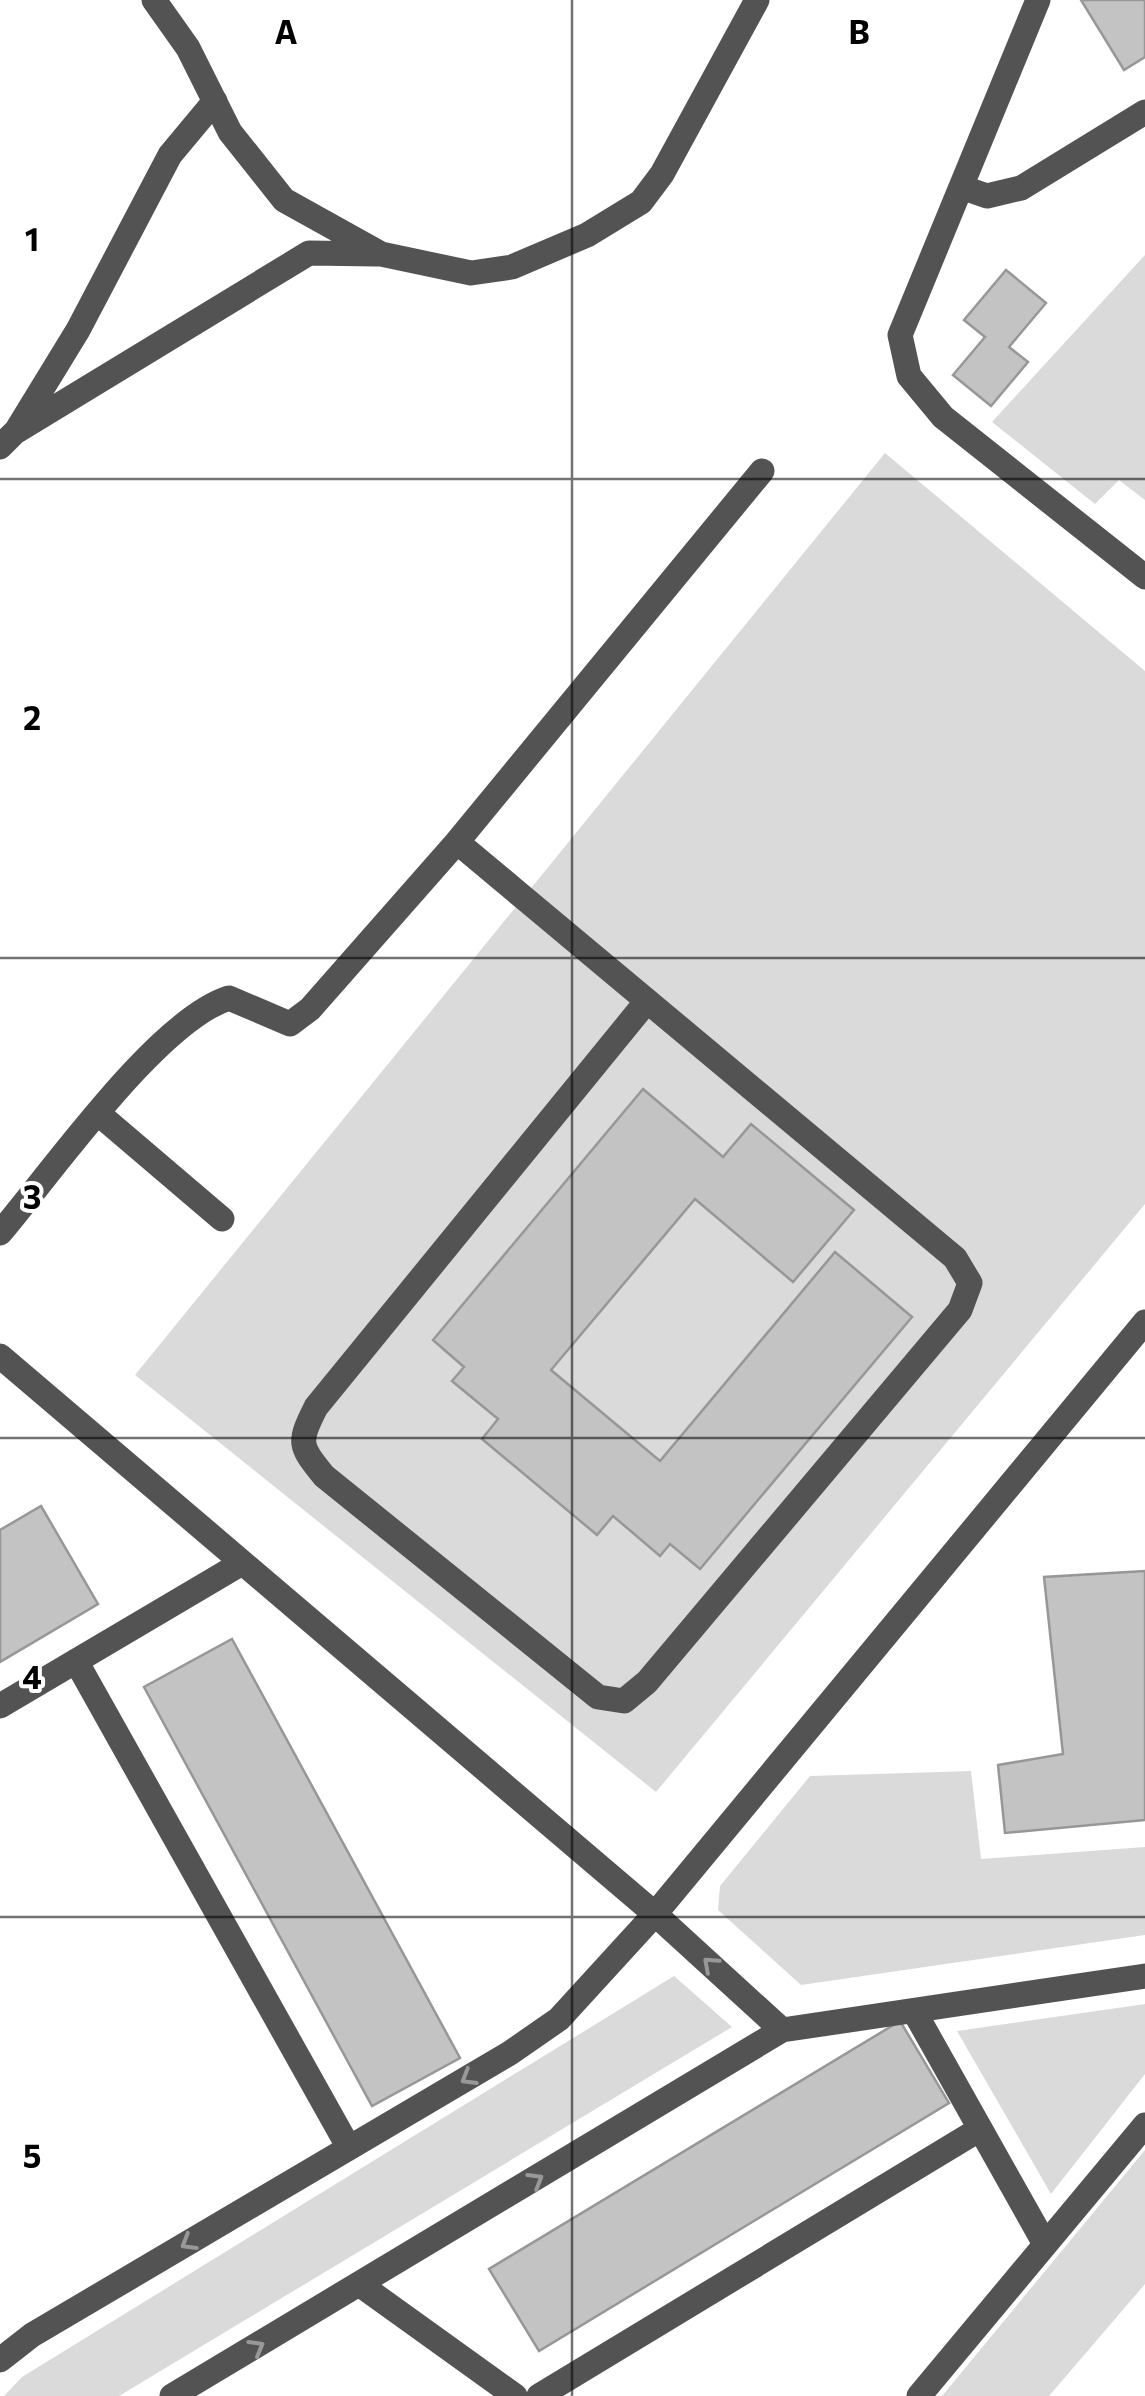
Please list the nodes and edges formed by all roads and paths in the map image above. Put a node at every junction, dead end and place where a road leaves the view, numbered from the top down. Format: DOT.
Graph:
graph roads {
  1 [pos="154,0"];
  2 [pos="757,0"];
  3 [pos="1038,0"];
  4 [pos="214,101"];
  5 [pos="1145,112"];
  6 [pos="961,187"];
  7 [pos="380,254"];
  8 [pos="8,440"];
  9 [pos="762,471"];
  10 [pos="1145,577"];
  11 [pos="457,842"];
  12 [pos="647,1001"];
  13 [pos="100,1114"];
  14 [pos="222,1219"];
  15 [pos="0,1233"];
  16 [pos="1145,1322"];
  17 [pos="0,1356"];
  18 [pos="242,1562"];
  19 [pos="76,1661"];
  20 [pos="0,1706"];
  21 [pos="655,1914"];
  22 [pos="1145,1976"];
  23 [pos="914,2011"];
  24 [pos="782,2030"];
  25 [pos="1145,2125"];
  26 [pos="980,2129"];
  27 [pos="349,2148"];
  28 [pos="1046,2244"];
  29 [pos="362,2286"];
  30 [pos="0,2360"];
  31 [pos="172,2396"];
  32 [pos="515,2396"];
  33 [pos="539,2396"];
  34 [pos="919,2396"];
  1 -- 4 [label="street"];
  2 -- 7 [label="street"];
  3 -- 6 [label="street"];
  4 -- 7 [label="street"];
  4 -- 8 [label="street"];
  5 -- 6 [label="street"];
  6 -- 10 [label="street"];
  7 -- 8 [label="street"];
  9 -- 11 [label="street"];
  11 -- 12 [label="street"];
  11 -- 13 [label="street"];
  12 -- 12 [label="street"];
  13 -- 14 [label="street"];
  13 -- 15 [label="street"];
  16 -- 21 [label="street"];
  17 -- 18 [label="street"];
  18 -- 19 [label="street"];
  18 -- 21 [label="street"];
  19 -- 20 [label="street"];
  19 -- 27 [label="street"];
  24 -- 21 [label="street, one-way"];
  21 -- 27 [label="street, one-way"];
  22 -- 23 [label="street"];
  23 -- 24 [label="street"];
  23 -- 26 [label="street"];
  29 -- 24 [label="street, one-way"];
  25 -- 28 [label="street"];
  26 -- 28 [label="street"];
  26 -- 33 [label="street"];
  27 -- 30 [label="street, one-way"];
  28 -- 34 [label="street"];
  31 -- 29 [label="street, one-way"];
  29 -- 32 [label="street"];
}
